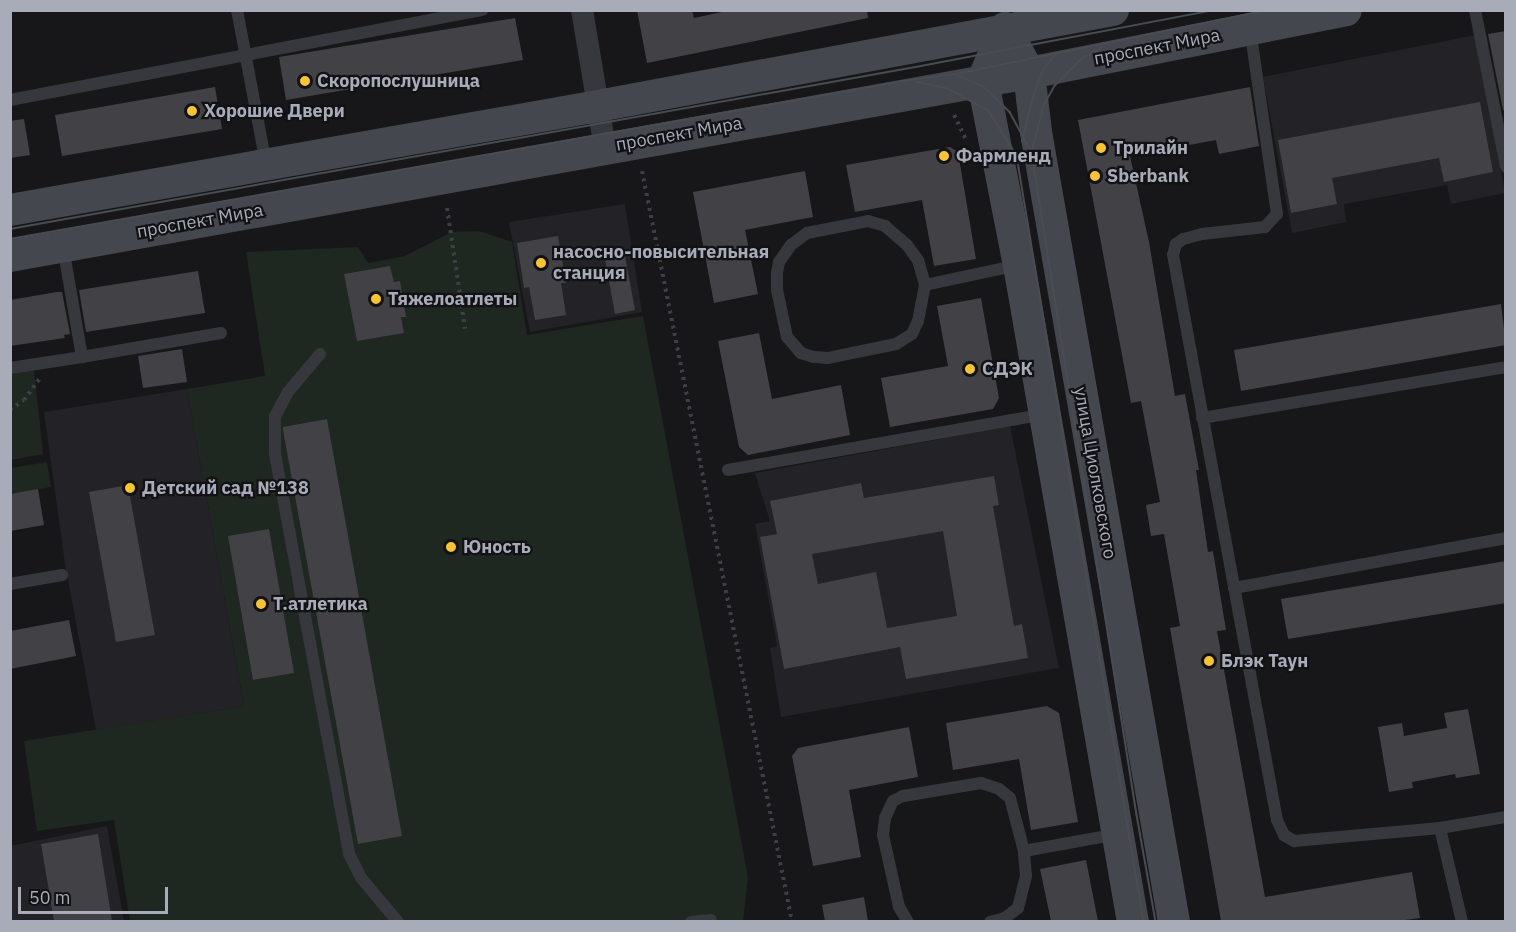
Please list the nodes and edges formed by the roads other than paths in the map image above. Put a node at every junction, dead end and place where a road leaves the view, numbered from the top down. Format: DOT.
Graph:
graph roads {
  1 [pos="237,10"];
  2 [pos="483,10"];
  3 [pos="582,10"];
  4 [pos="1113,10"];
  5 [pos="1346,10"];
  6 [pos="1475,10"];
  7 [pos="1005,28"];
  8 [pos="1250,29"];
  9 [pos="246,56"];
  10 [pos="1029,73"];
  11 [pos="983,80"];
  12 [pos="10,100"];
  13 [pos="598,106"];
  14 [pos="1500,110"];
  15 [pos="605,147"];
  16 [pos="266,166"];
  17 [pos="1506,167"];
  18 [pos="10,210"];
  19 [pos="63,246"];
  20 [pos="10,256"];
  21 [pos="1019,265"];
  22 [pos="925,285"];
  23 [pos="221,333"];
  24 [pos="320,354"];
  25 [pos="82,357"];
  26 [pos="1506,367"];
  27 [pos="10,368"];
  28 [pos="1045,414"];
  29 [pos="1202,418"];
  30 [pos="728,470"];
  31 [pos="1506,538"];
  32 [pos="62,575"];
  33 [pos="10,584"];
  34 [pos="1234,588"];
  35 [pos="1506,817"];
  36 [pos="1440,828"];
  37 [pos="1119,834"];
  38 [pos="1024,851"];
  39 [pos="711,920"];
  40 [pos="398,921"];
  41 [pos="691,921"];
  42 [pos="908,921"];
  43 [pos="990,921"];
  44 [pos="1133,921"];
  45 [pos="1173,921"];
  46 [pos="1462,921"];
  1 -- 9 [label="lane"];
  2 -- 9 [label="lane"];
  3 -- 13 [label="street"];
  4 -- 7 [label="main road"];
  5 -- 8 [label="main road, проспект Мира"];
  6 -- 14 [label="lane"];
  7 -- 10 [label="main road, улица Циолковского"];
  7 -- 11 [label="main road"];
  7 -- 13 [label="main road"];
  8 -- 10 [label="main road, проспект Мира"];
  8 -- 29 [label="lane"];
  9 -- 12 [label="lane"];
  9 -- 16 [label="lane"];
  10 -- 11 [label="main road, проспект Мира"];
  10 -- 45 [label="main road, улица Циолковского"];
  11 -- 15 [label="main road, проспект Мира"];
  11 -- 21 [label="main road"];
  13 -- 15 [label="street"];
  13 -- 16 [label="main road"];
  14 -- 17 [label="lane"];
  15 -- 19 [label="main road, проспект Мира"];
  16 -- 18 [label="main road"];
  19 -- 20 [label="main road, проспект Мира"];
  19 -- 25 [label="lane"];
  21 -- 22 [label="lane"];
  21 -- 28 [label="main road"];
  22 -- 22 [label="lane"];
  23 -- 25 [label="lane"];
  24 -- 40 [label="lane"];
  25 -- 27 [label="lane"];
  26 -- 29 [label="lane"];
  28 -- 30 [label="lane"];
  28 -- 37 [label="main road"];
  29 -- 34 [label="lane"];
  31 -- 34 [label="lane"];
  32 -- 33 [label="lane"];
  34 -- 36 [label="lane"];
  35 -- 36 [label="lane"];
  36 -- 46 [label="lane"];
  37 -- 38 [label="lane"];
  37 -- 44 [label="main road"];
  38 -- 42 [label="lane"];
  38 -- 43 [label="lane"];
  39 -- 41 [label="lane"];
}
